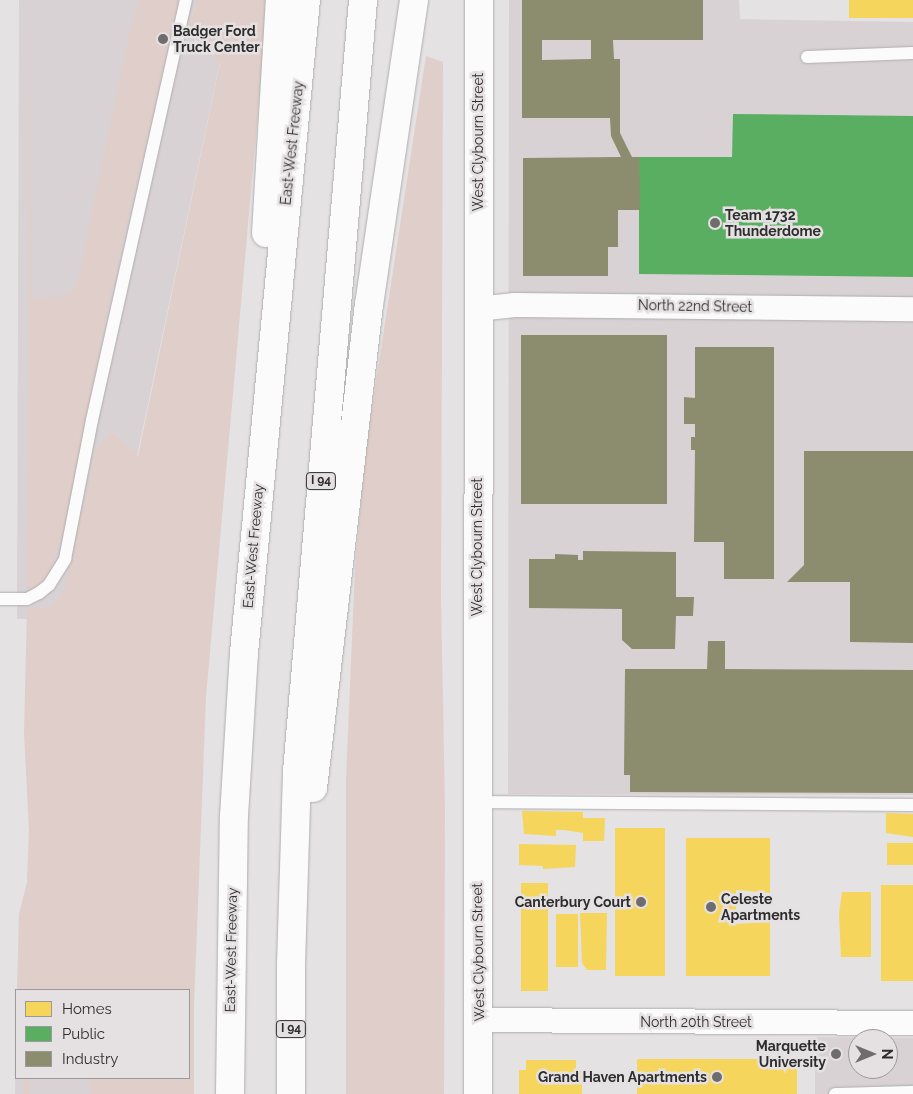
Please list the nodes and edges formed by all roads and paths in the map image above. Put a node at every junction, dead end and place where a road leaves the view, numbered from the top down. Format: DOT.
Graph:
graph roads {
  1 [pos="186,0"];
  2 [pos="280,0"];
  3 [pos="306,0"];
  4 [pos="363,0"];
  5 [pos="414,0"];
  6 [pos="478,0"];
  7 [pos="913,53"];
  8 [pos="807,57"];
  9 [pos="477,309"];
  10 [pos="913,309"];
  11 [pos="262,444"];
  12 [pos="0,599"];
  13 [pos="477,802"];
  14 [pos="913,805"];
  15 [pos="290,964"];
  16 [pos="479,1020"];
  17 [pos="913,1023"];
  18 [pos="913,1092"];
  19 [pos="230,1094"];
  20 [pos="290,1094"];
  21 [pos="478,1094"];
  22 [pos="835,1094"];
  1 -- 12 [label="lane"];
  2 -- 11 [label="main road"];
  3 -- 11 [label="main road, East-West Freeway"];
  4 -- 15 [label="main road, I 94"];
  5 -- 15 [label="main road"];
  6 -- 9 [label="main road, West Clybourn Street"];
  7 -- 8 [label="lane"];
  9 -- 10 [label="street, North 22nd Street"];
  9 -- 13 [label="main road, West Clybourn Street"];
  11 -- 19 [label="main road, East-West Freeway"];
  13 -- 14 [label="lane"];
  13 -- 16 [label="main road, West Clybourn Street"];
  15 -- 20 [label="main road, I 94"];
  16 -- 17 [label="street, North 20th Street"];
  16 -- 21 [label="main road, West Clybourn Street"];
  18 -- 22 [label="lane"];
}
